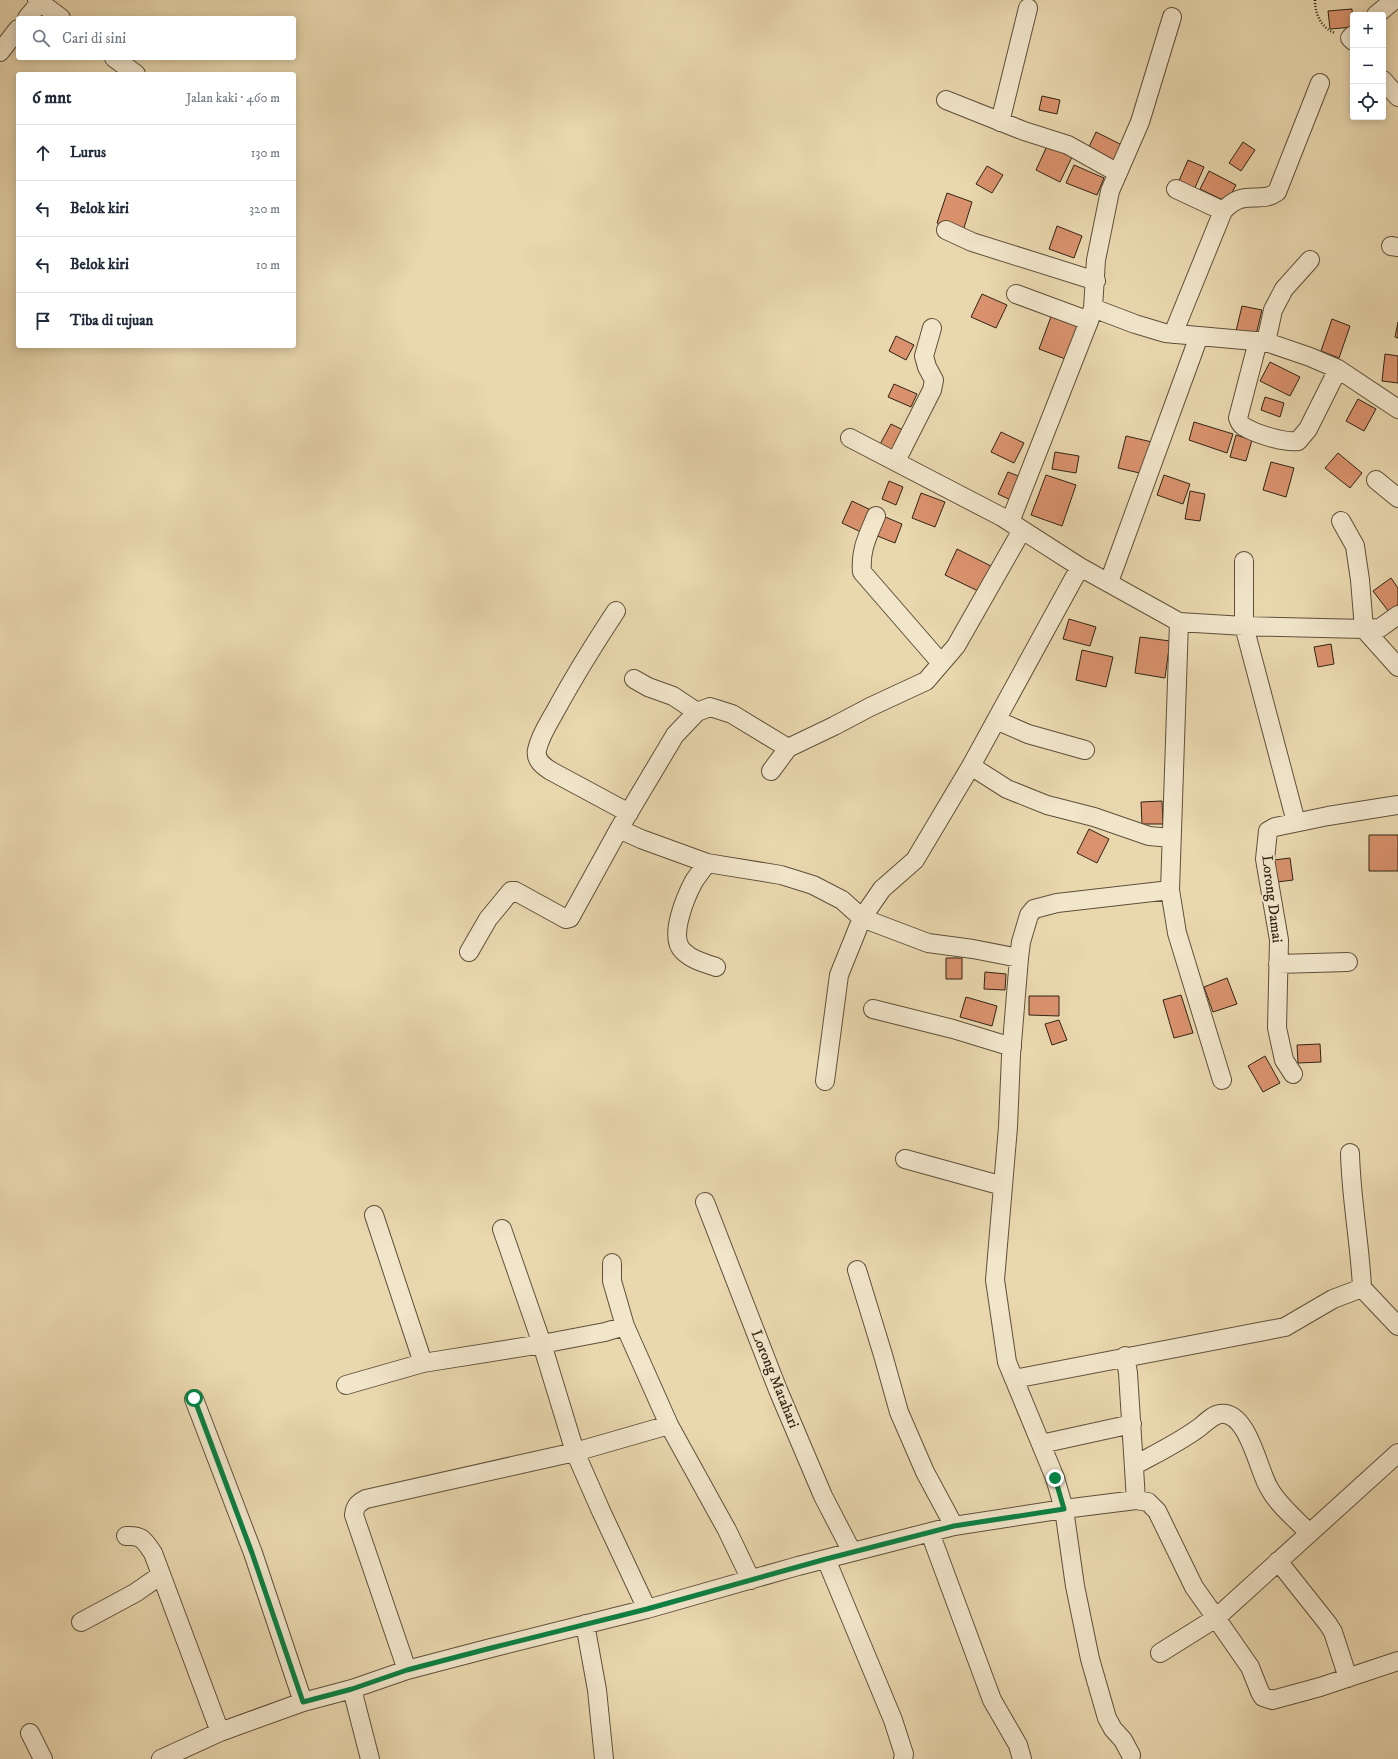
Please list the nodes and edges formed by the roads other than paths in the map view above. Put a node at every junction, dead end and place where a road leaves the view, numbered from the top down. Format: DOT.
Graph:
graph roads {
  1 [pos="40,1"];
  2 [pos="1028,8"];
  3 [pos="29,16"];
  4 [pos="59,16"];
  5 [pos="1172,17"];
  6 [pos="16,32"];
  7 [pos="0,52"];
  8 [pos="117,65"];
  9 [pos="132,72"];
  10 [pos="1320,83"];
  11 [pos="1386,83"];
  12 [pos="1398,97"];
  13 [pos="946,100"];
  14 [pos="1000,122"];
  15 [pos="1118,172"];
  16 [pos="1176,188"];
  17 [pos="1223,211"];
  18 [pos="946,230"];
  19 [pos="1310,260"];
  20 [pos="1096,281"];
  21 [pos="1016,294"];
  22 [pos="1091,315"];
  23 [pos="932,328"];
  24 [pos="1172,334"];
  25 [pos="1199,336"];
  26 [pos="1262,341"];
  27 [pos="1338,369"];
  28 [pos="1398,409"];
  29 [pos="850,438"];
  30 [pos="896,461"];
  31 [pos="1376,480"];
  32 [pos="1398,498"];
  33 [pos="876,516"];
  34 [pos="1341,521"];
  35 [pos="1016,526"];
  36 [pos="1244,562"];
  37 [pos="1080,567"];
  38 [pos="1109,582"];
  39 [pos="616,611"];
  40 [pos="1398,615"];
  41 [pos="1179,622"];
  42 [pos="1244,626"];
  43 [pos="1364,629"];
  44 [pos="941,663"];
  45 [pos="1398,667"];
  46 [pos="634,679"];
  47 [pos="697,712"];
  48 [pos="996,720"];
  49 [pos="788,748"];
  50 [pos="1085,750"];
  51 [pos="970,766"];
  52 [pos="771,772"];
  53 [pos="1398,805"];
  54 [pos="629,813"];
  55 [pos="1296,822"];
  56 [pos="619,829"];
  57 [pos="1171,838"];
  58 [pos="707,863"];
  59 [pos="1170,890"];
  60 [pos="862,918"];
  61 [pos="469,952"];
  62 [pos="1019,958"];
  63 [pos="1348,962"];
  64 [pos="1278,964"];
  65 [pos="716,967"];
  66 [pos="873,1009"];
  67 [pos="1012,1047"];
  68 [pos="1293,1074"];
  69 [pos="1222,1080"];
  70 [pos="825,1081"];
  71 [pos="1350,1153"];
  72 [pos="905,1159"];
  73 [pos="1003,1186"];
  74 [pos="705,1202"];
  75 [pos="374,1216"];
  76 [pos="502,1229"];
  77 [pos="612,1263"];
  78 [pos="856,1270"];
  79 [pos="1362,1288"];
  80 [pos="625,1326"];
  81 [pos="1398,1326"];
  82 [pos="542,1344"];
  83 [pos="1125,1356"];
  84 [pos="423,1363"];
  85 [pos="1014,1379"];
  86 [pos="346,1385"];
  87 [pos="194,1398"];
  88 [pos="1132,1424"];
  89 [pos="669,1425"];
  90 [pos="1041,1444"];
  91 [pos="575,1452"];
  92 [pos="1398,1453"];
  93 [pos="1135,1465"];
  94 [pos="1136,1500"];
  95 [pos="1064,1509"];
  96 [pos="954,1526"];
  97 [pos="931,1533"];
  98 [pos="1310,1533"];
  99 [pos="126,1536"];
  100 [pos="852,1552"];
  101 [pos="826,1559"];
  102 [pos="1278,1561"];
  103 [pos="161,1575"];
  104 [pos="751,1580"];
  105 [pos="647,1609"];
  106 [pos="1216,1618"];
  107 [pos="81,1622"];
  108 [pos="586,1624"];
  109 [pos="1160,1653"];
  110 [pos="1398,1661"];
  111 [pos="407,1670"];
  112 [pos="1348,1678"];
  113 [pos="352,1689"];
  114 [pos="303,1702"];
  115 [pos="220,1732"];
  116 [pos="30,1733"];
  117 [pos="1131,1755"];
  118 [pos="43,1759"];
  119 [pos="161,1759"];
  120 [pos="370,1759"];
  121 [pos="604,1759"];
  122 [pos="903,1759"];
  123 [pos="1022,1759"];
  1 -- 3 [label="street"];
  1 -- 4 [label="street"];
  2 -- 14 [label="street"];
  5 -- 15 [label="street"];
  6 -- 7 [label="street"];
  8 -- 9 [label="street"];
  10 -- 17 [label="street"];
  11 -- 12 [label="street"];
  13 -- 14 [label="street"];
  14 -- 15 [label="street"];
  15 -- 20 [label="street"];
  16 -- 17 [label="street"];
  17 -- 24 [label="street"];
  18 -- 20 [label="street"];
  19 -- 26 [label="street"];
  20 -- 22 [label="street"];
  21 -- 22 [label="street"];
  22 -- 24 [label="street"];
  22 -- 35 [label="street"];
  23 -- 30 [label="street"];
  24 -- 25 [label="street"];
  25 -- 26 [label="street"];
  25 -- 38 [label="street"];
  26 -- 27 [label="street"];
  26 -- 27 [label="street"];
  27 -- 28 [label="street"];
  29 -- 30 [label="street"];
  30 -- 35 [label="street"];
  31 -- 32 [label="street"];
  33 -- 44 [label="street"];
  34 -- 43 [label="street"];
  35 -- 37 [label="street"];
  35 -- 44 [label="street"];
  36 -- 42 [label="street"];
  37 -- 38 [label="street"];
  37 -- 48 [label="street"];
  38 -- 41 [label="street"];
  39 -- 54 [label="street"];
  40 -- 43 [label="street"];
  41 -- 42 [label="street"];
  41 -- 57 [label="street"];
  42 -- 43 [label="street"];
  42 -- 55 [label="street"];
  43 -- 45 [label="street"];
  44 -- 49 [label="street"];
  46 -- 47 [label="street"];
  47 -- 49 [label="street"];
  47 -- 54 [label="street"];
  48 -- 50 [label="street"];
  48 -- 51 [label="street"];
  49 -- 52 [label="street"];
  51 -- 57 [label="street"];
  51 -- 60 [label="street"];
  53 -- 55 [label="street, Lorong Damai"];
  54 -- 56 [label="street"];
  55 -- 64 [label="street, Lorong Damai"];
  56 -- 58 [label="street"];
  56 -- 61 [label="street"];
  57 -- 59 [label="street"];
  58 -- 60 [label="street"];
  58 -- 65 [label="street"];
  59 -- 62 [label="street"];
  59 -- 69 [label="street"];
  60 -- 62 [label="street"];
  60 -- 70 [label="street"];
  62 -- 67 [label="street"];
  63 -- 64 [label="street"];
  64 -- 68 [label="street, Lorong Damai"];
  66 -- 67 [label="street"];
  67 -- 73 [label="street"];
  71 -- 79 [label="street"];
  72 -- 73 [label="street"];
  73 -- 85 [label="street"];
  74 -- 100 [label="street, Lorong Matahari"];
  75 -- 84 [label="street"];
  76 -- 82 [label="street"];
  77 -- 80 [label="street"];
  78 -- 96 [label="street"];
  79 -- 81 [label="street"];
  79 -- 83 [label="street"];
  80 -- 82 [label="street"];
  80 -- 89 [label="street"];
  82 -- 84 [label="street"];
  82 -- 91 [label="street"];
  83 -- 85 [label="street"];
  83 -- 88 [label="street"];
  84 -- 86 [label="street"];
  85 -- 90 [label="street"];
  87 -- 114 [label="street"];
  88 -- 90 [label="street"];
  88 -- 93 [label="street"];
  89 -- 91 [label="street"];
  89 -- 104 [label="street"];
  90 -- 95 [label="street"];
  91 -- 105 [label="street"];
  91 -- 111 [label="street"];
  92 -- 98 [label="street"];
  93 -- 94 [label="street"];
  93 -- 98 [label="street"];
  94 -- 95 [label="street"];
  94 -- 106 [label="street"];
  95 -- 96 [label="street"];
  95 -- 117 [label="street"];
  96 -- 97 [label="street"];
  97 -- 100 [label="street"];
  97 -- 123 [label="street"];
  98 -- 102 [label="street"];
  99 -- 103 [label="street"];
  100 -- 101 [label="street"];
  101 -- 104 [label="street"];
  101 -- 122 [label="street"];
  102 -- 106 [label="street"];
  102 -- 112 [label="street"];
  103 -- 107 [label="street"];
  103 -- 115 [label="street"];
  104 -- 105 [label="street"];
  105 -- 108 [label="street"];
  106 -- 109 [label="street"];
  106 -- 112 [label="street"];
  108 -- 111 [label="street"];
  108 -- 121 [label="street"];
  110 -- 112 [label="street"];
  111 -- 113 [label="street"];
  113 -- 114 [label="street"];
  113 -- 120 [label="street"];
  114 -- 115 [label="street"];
  115 -- 119 [label="street"];
  116 -- 118 [label="street"];
}
